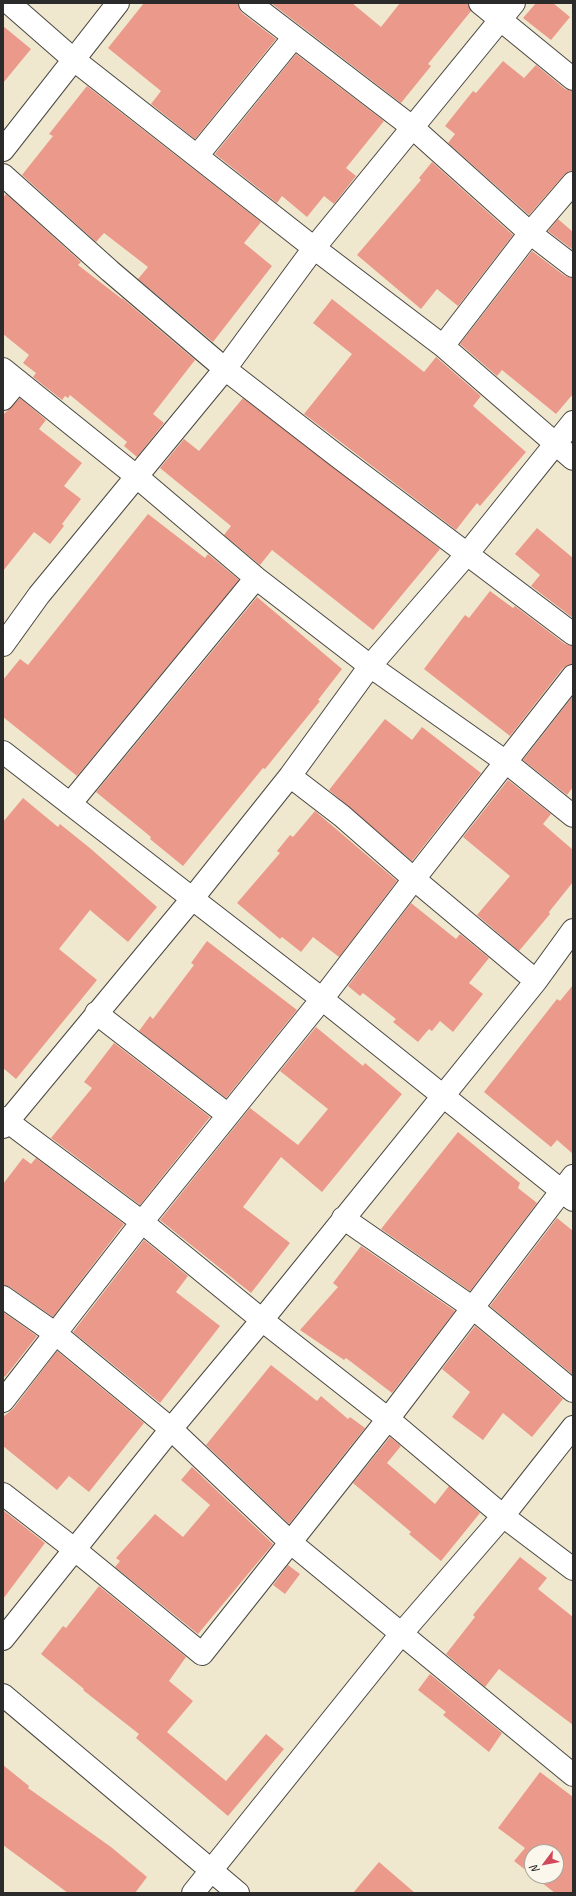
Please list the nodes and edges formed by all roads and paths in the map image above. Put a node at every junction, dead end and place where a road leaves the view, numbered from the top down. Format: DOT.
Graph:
graph roads {
  1 [pos="9,3"];
  2 [pos="118,3"];
  3 [pos="250,3"];
  4 [pos="480,3"];
  5 [pos="514,3"];
  6 [pos="501,20"];
  7 [pos="294,37"];
  8 [pos="73,59"];
  9 [pos="573,79"];
  10 [pos="412,127"];
  11 [pos="3,150"];
  12 [pos="196,156"];
  13 [pos="3,175"];
  14 [pos="573,183"];
  15 [pos="530,233"];
  16 [pos="314,248"];
  17 [pos="573,266"];
  18 [pos="443,346"];
  19 [pos="225,369"];
  20 [pos="10,375"];
  21 [pos="3,399"];
  22 [pos="573,422"];
  23 [pos="556,445"];
  24 [pos="573,459"];
  25 [pos="136,476"];
  26 [pos="467,554"];
  27 [pos="256,578"];
  28 [pos="573,634"];
  29 [pos="3,645"];
  30 [pos="370,666"];
  31 [pos="573,676"];
  32 [pos="3,752"];
  33 [pos="506,762"];
  34 [pos="290,776"];
  35 [pos="70,804"];
  36 [pos="573,816"];
  37 [pos="414,879"];
  38 [pos="192,899"];
  39 [pos="573,930"];
  40 [pos="536,981"];
  41 [pos="322,999"];
  42 [pos="96,1013"];
  43 [pos="443,1097"];
  44 [pos="228,1115"];
  45 [pos="4,1122"];
  46 [pos="569,1189"];
  47 [pos="343,1218"];
  48 [pos="142,1222"];
  49 [pos="3,1297"];
  50 [pos="473,1308"];
  51 [pos="262,1320"];
  52 [pos="56,1334"];
  53 [pos="573,1391"];
  54 [pos="3,1401"];
  55 [pos="388,1419"];
  56 [pos="573,1427"];
  57 [pos="171,1429"];
  58 [pos="3,1494"];
  59 [pos="503,1516"];
  60 [pos="290,1542"];
  61 [pos="74,1550"];
  62 [pos="573,1569"];
  63 [pos="401,1634"];
  64 [pos="3,1639"];
  65 [pos="3,1695"];
  66 [pos="573,1775"];
  67 [pos="212,1870"];
  68 [pos="194,1893"];
  69 [pos="238,1893"];
  1 -- 8 [label="street"];
  2 -- 8 [label="street"];
  3 -- 7 [label="street"];
  4 -- 6 [label="street"];
  5 -- 6 [label="street"];
  6 -- 9 [label="street"];
  6 -- 10 [label="street"];
  7 -- 10 [label="street"];
  7 -- 12 [label="street"];
  8 -- 11 [label="street"];
  8 -- 12 [label="street"];
  10 -- 15 [label="street"];
  10 -- 16 [label="street"];
  12 -- 16 [label="street"];
  13 -- 19 [label="street"];
  14 -- 15 [label="street"];
  15 -- 17 [label="street"];
  15 -- 18 [label="street"];
  16 -- 18 [label="street"];
  16 -- 19 [label="street"];
  18 -- 23 [label="street"];
  19 -- 25 [label="street"];
  19 -- 26 [label="street"];
  20 -- 21 [label="street"];
  20 -- 25 [label="street"];
  22 -- 23 [label="street"];
  23 -- 24 [label="street"];
  23 -- 26 [label="street"];
  25 -- 27 [label="street"];
  25 -- 29 [label="street"];
  26 -- 28 [label="street"];
  26 -- 30 [label="street"];
  27 -- 30 [label="street"];
  27 -- 35 [label="street"];
  30 -- 33 [label="street"];
  30 -- 34 [label="street"];
  31 -- 33 [label="street"];
  32 -- 35 [label="street"];
  33 -- 36 [label="street"];
  33 -- 37 [label="street"];
  34 -- 37 [label="street"];
  34 -- 38 [label="street"];
  35 -- 38 [label="street"];
  37 -- 40 [label="street"];
  37 -- 41 [label="street"];
  38 -- 41 [label="street"];
  38 -- 42 [label="street"];
  39 -- 40 [label="street"];
  40 -- 43 [label="street"];
  41 -- 43 [label="street"];
  41 -- 44 [label="street"];
  42 -- 44 [label="street"];
  42 -- 45 [label="street"];
  43 -- 46 [label="street"];
  43 -- 47 [label="street"];
  44 -- 48 [label="street"];
  45 -- 48 [label="street"];
  46 -- 50 [label="street"];
  47 -- 50 [label="street"];
  47 -- 51 [label="street"];
  48 -- 51 [label="street"];
  48 -- 52 [label="street"];
  49 -- 52 [label="street"];
  50 -- 53 [label="street"];
  50 -- 55 [label="street"];
  51 -- 55 [label="street"];
  51 -- 57 [label="street"];
  52 -- 54 [label="street"];
  52 -- 57 [label="street"];
  55 -- 59 [label="street"];
  55 -- 60 [label="street"];
  56 -- 59 [label="street"];
  57 -- 60 [label="street"];
  57 -- 61 [label="street"];
  58 -- 61 [label="street"];
  59 -- 62 [label="street"];
  59 -- 63 [label="street"];
  60 -- 61 [label="street"];
  60 -- 63 [label="street"];
  61 -- 64 [label="street"];
  63 -- 66 [label="street"];
  63 -- 67 [label="street"];
  65 -- 67 [label="street"];
  67 -- 68 [label="street"];
  67 -- 69 [label="street"];
}
